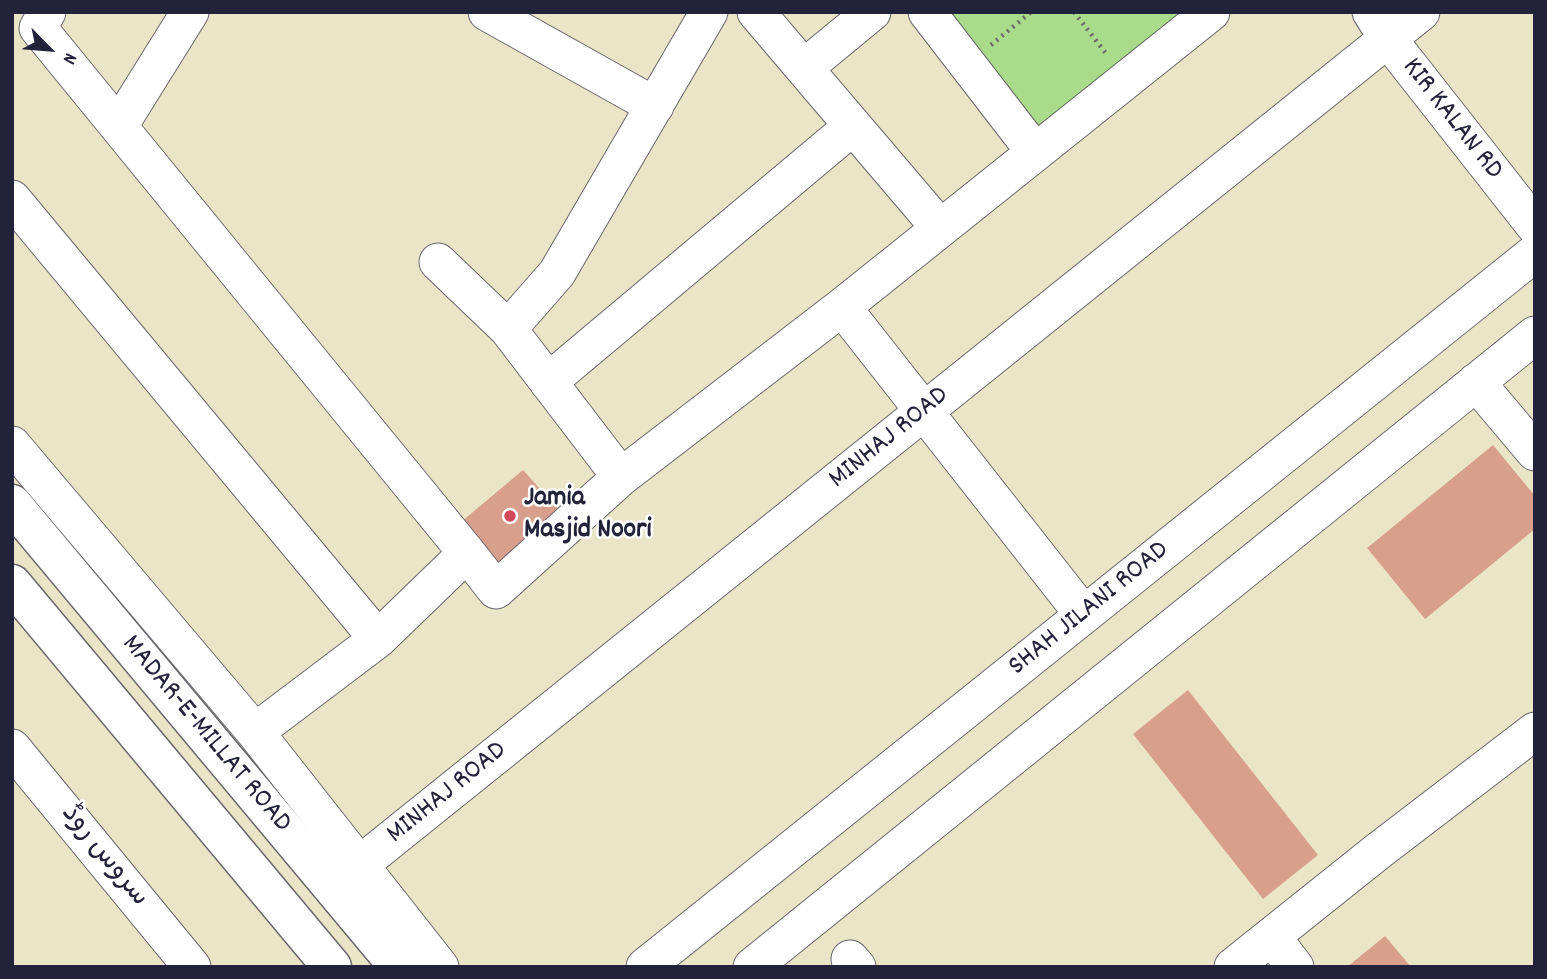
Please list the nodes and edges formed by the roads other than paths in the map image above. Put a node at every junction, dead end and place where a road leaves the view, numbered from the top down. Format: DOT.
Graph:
graph roads {
  1 [pos="47,12"];
  2 [pos="190,12"];
  3 [pos="487,12"];
  4 [pos="709,12"];
  5 [pos="756,12"];
  6 [pos="872,12"];
  7 [pos="927,12"];
  8 [pos="1211,12"];
  9 [pos="1421,12"];
  10 [pos="1379,26"];
  11 [pos="804,68"];
  12 [pos="655,106"];
  13 [pos="119,126"];
  14 [pos="853,126"];
  15 [pos="1035,152"];
  16 [pos="12,199"];
  17 [pos="1535,226"];
  18 [pos="940,228"];
  19 [pos="1535,253"];
  20 [pos="438,262"];
  21 [pos="842,307"];
  22 [pos="508,329"];
  23 [pos="1535,335"];
  24 [pos="548,382"];
  25 [pos="1476,382"];
  26 [pos="924,411"];
  27 [pos="12,445"];
  28 [pos="1535,452"];
  29 [pos="621,477"];
  30 [pos="12,504"];
  31 [pos="467,553"];
  32 [pos="12,584"];
  33 [pos="1084,615"];
  34 [pos="378,639"];
  35 [pos="255,732"];
  36 [pos="1535,732"];
  37 [pos="12,748"];
  38 [pos="358,866"];
  39 [pos="1272,937"];
  40 [pos="192,967"];
  41 [pos="332,967"];
  42 [pos="399,967"];
  43 [pos="440,967"];
  44 [pos="645,967"];
  45 [pos="752,967"];
  46 [pos="1233,967"];
  47 [pos="1296,967"];
  1 -- 13 [label="street"];
  2 -- 13 [label="street"];
  3 -- 12 [label="street"];
  4 -- 12 [label="street"];
  5 -- 11 [label="street"];
  6 -- 11 [label="street"];
  7 -- 15 [label="street"];
  8 -- 15 [label="street"];
  9 -- 10 [label="street, MINHAJ ROAD"];
  10 -- 17 [label="street, KIR KALAN RD"];
  10 -- 26 [label="street, MINHAJ ROAD"];
  11 -- 14 [label="street"];
  12 -- 22 [label="street"];
  13 -- 31 [label="street"];
  14 -- 18 [label="street"];
  14 -- 24 [label="street"];
  15 -- 18 [label="street"];
  16 -- 34 [label="street"];
  18 -- 21 [label="street"];
  19 -- 33 [label="street, SHAH JILANI ROAD"];
  20 -- 22 [label="street"];
  21 -- 26 [label="street"];
  21 -- 29 [label="street"];
  22 -- 24 [label="street"];
  23 -- 25 [label="street"];
  24 -- 29 [label="street"];
  25 -- 28 [label="street"];
  25 -- 45 [label="street"];
  26 -- 33 [label="street"];
  26 -- 38 [label="street, MINHAJ ROAD"];
  27 -- 35 [label="street"];
  29 -- 31 [label="street"];
  30 -- 42 [label="main road, MADAR-E-MILLAT ROAD"];
  31 -- 34 [label="street"];
  32 -- 41 [label="main road, MADAR-E-MILLAT ROAD"];
  33 -- 44 [label="street, SHAH JILANI ROAD"];
  34 -- 35 [label="street"];
  35 -- 38 [label="street"];
  36 -- 39 [label="street"];
  37 -- 40 [label="street, سروس روڈ"];
  38 -- 43 [label="street"];
  39 -- 46 [label="street"];
  39 -- 47 [label="street"];
}
